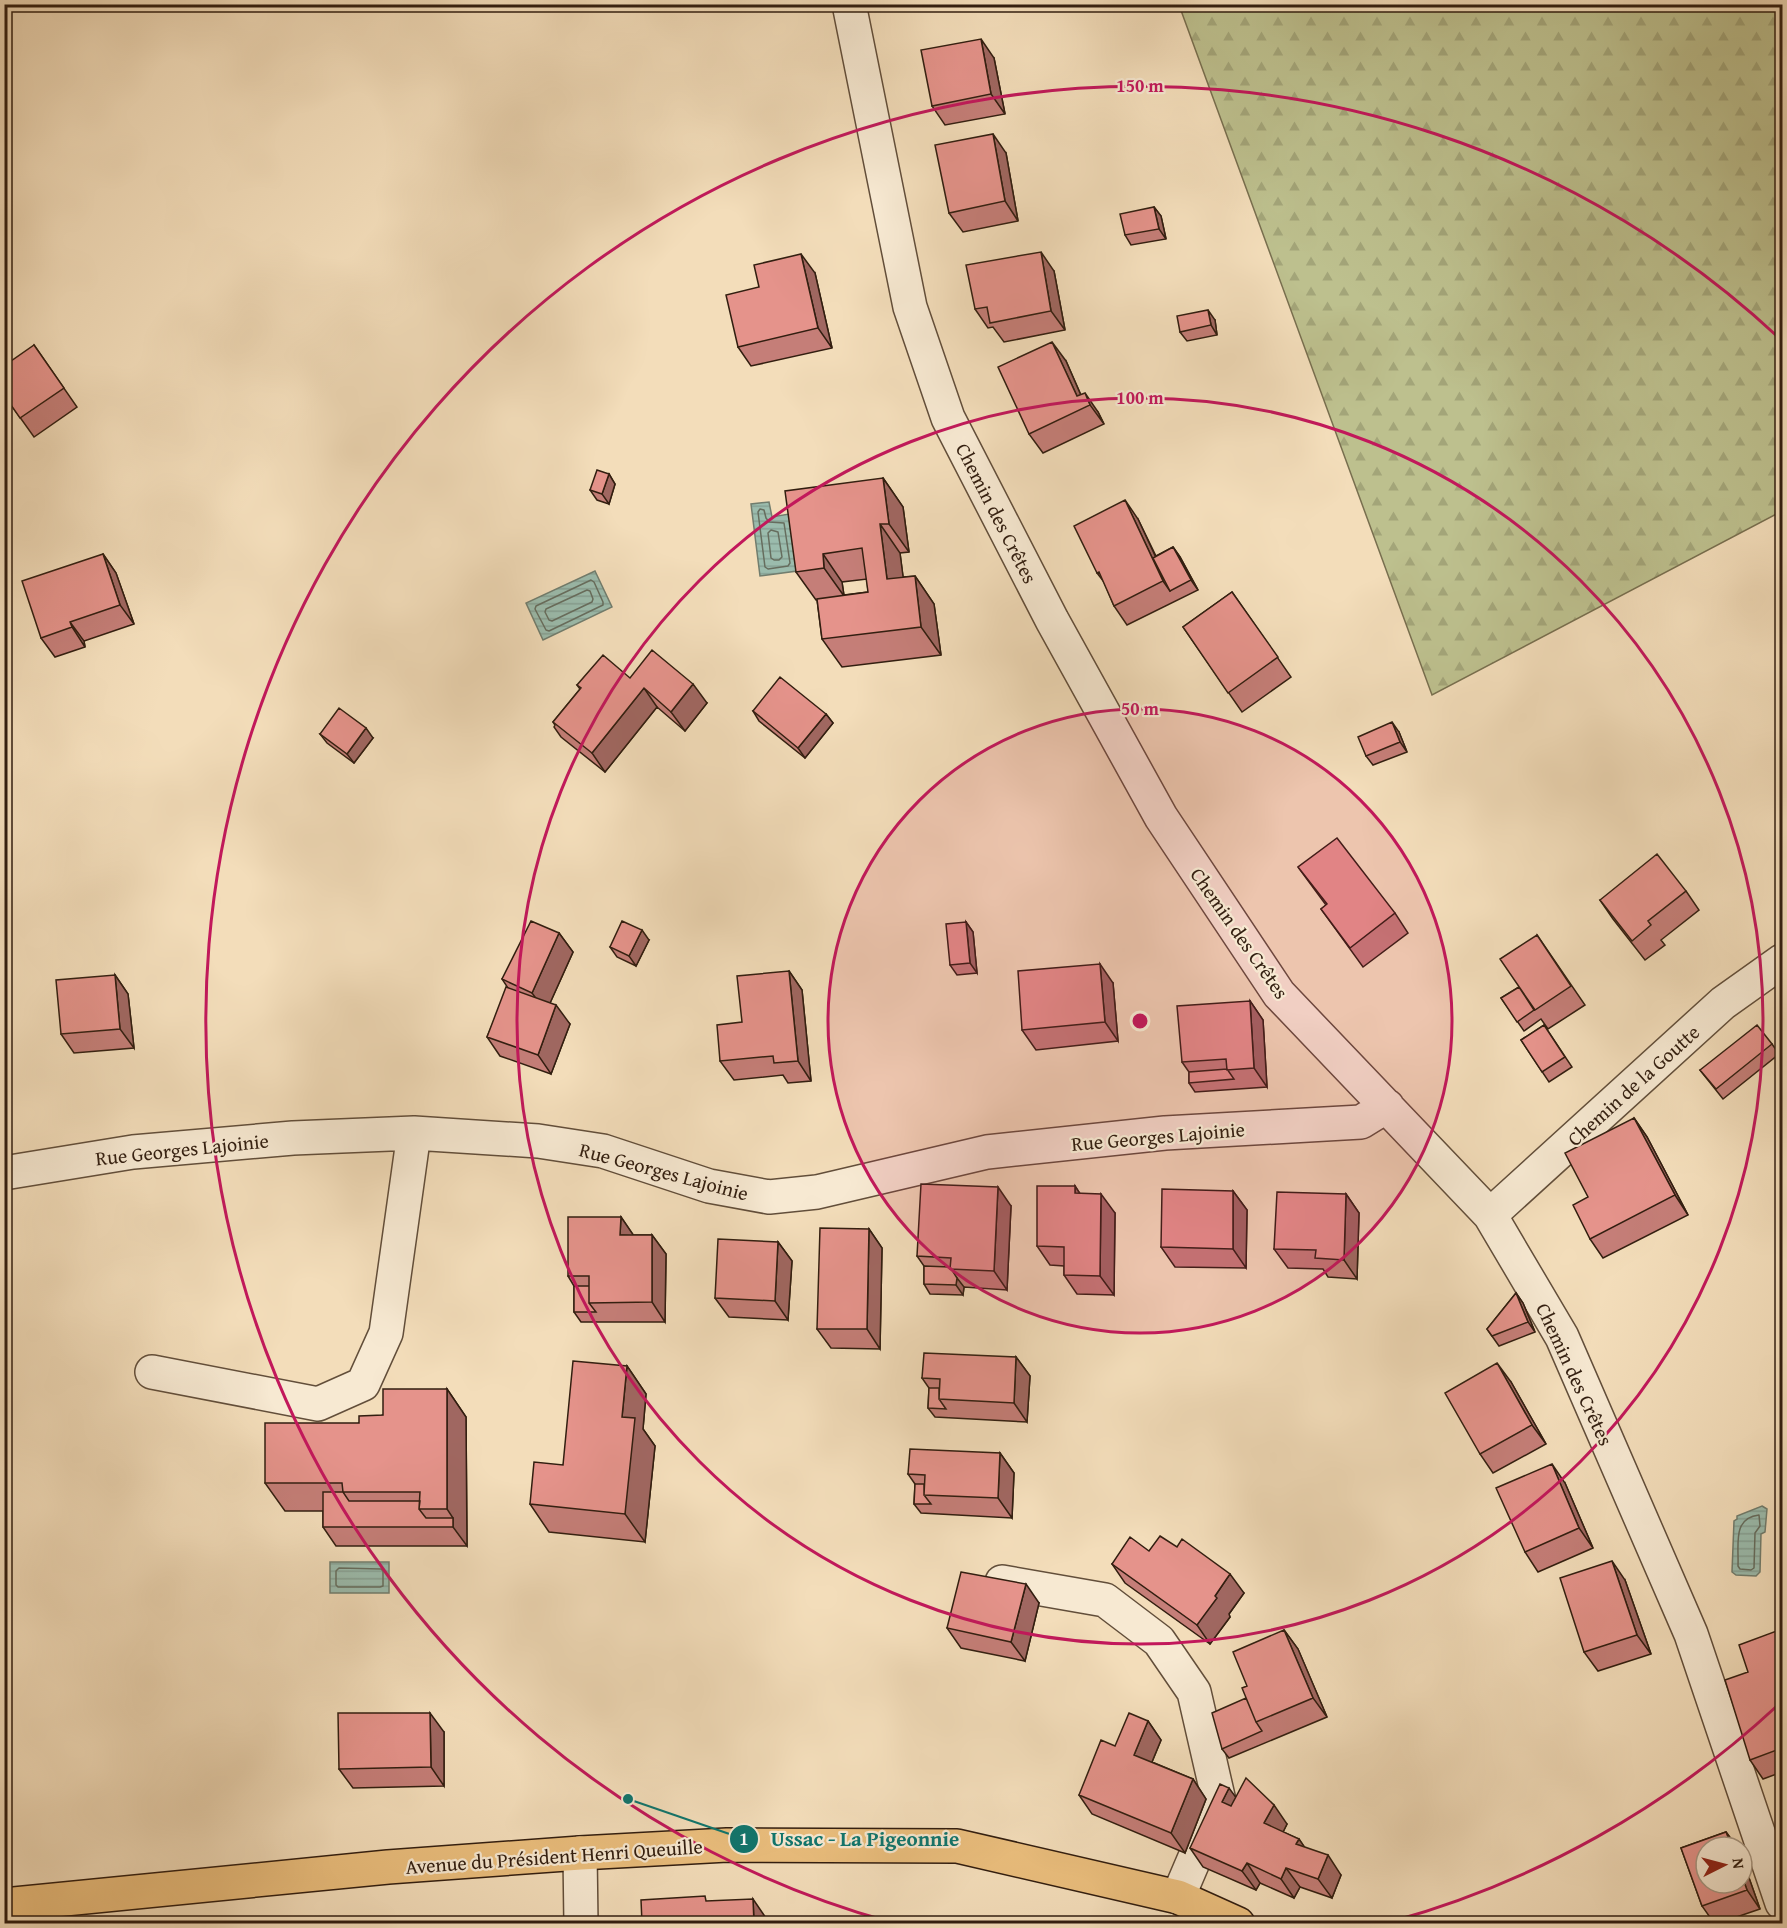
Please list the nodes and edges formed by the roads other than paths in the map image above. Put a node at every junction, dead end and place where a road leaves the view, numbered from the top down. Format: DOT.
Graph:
graph roads {
  1 [pos="849,4"];
  2 [pos="1782,961"];
  3 [pos="1387,1106"];
  4 [pos="414,1133"];
  5 [pos="4,1173"];
  6 [pos="1490,1215"];
  7 [pos="152,1371"];
  8 [pos="1002,1582"];
  9 [pos="580,1852"];
  10 [pos="1178,1897"];
  11 [pos="1782,1903"];
  12 [pos="4,1905"];
  13 [pos="581,1923"];
  14 [pos="1238,1923"];
  1 -- 3 [label="street, Chemin des Crêtes"];
  2 -- 6 [label="street, Chemin de la Goutte"];
  3 -- 4 [label="street, Rue Georges Lajoinie"];
  3 -- 6 [label="street, Chemin des Crêtes"];
  4 -- 5 [label="street, Rue Georges Lajoinie"];
  4 -- 7 [label="street"];
  6 -- 11 [label="street, Chemin des Crêtes"];
  8 -- 10 [label="street"];
  9 -- 10 [label="main road, Avenue du Président Henri Queuille"];
  9 -- 12 [label="main road, Avenue du Président Henri Queuille"];
  9 -- 13 [label="street"];
  10 -- 14 [label="main road, Avenue du Président Henri Queuille"];
}
